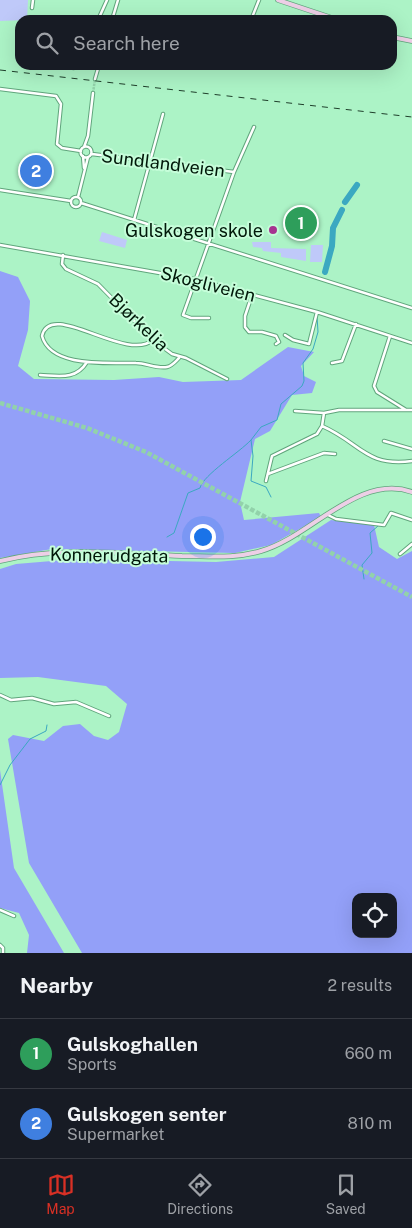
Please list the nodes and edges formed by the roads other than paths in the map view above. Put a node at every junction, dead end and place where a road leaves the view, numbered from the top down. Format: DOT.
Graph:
graph roads {
  1 [pos="34,0"];
  2 [pos="107,0"];
  3 [pos="118,0"];
  4 [pos="259,0"];
  5 [pos="278,0"];
  6 [pos="32,8"];
  7 [pos="100,15"];
  8 [pos="114,15"];
  9 [pos="253,15"];
  10 [pos="323,15"];
  11 [pos="397,38"];
  12 [pos="412,41"];
  13 [pos="98,70"];
  14 [pos="95,79"];
  15 [pos="0,89"];
  16 [pos="93,93"];
  17 [pos="163,114"];
  18 [pos="254,126"];
  19 [pos="88,136"];
  20 [pos="84,147"];
  21 [pos="90,148"];
  22 [pos="81,151"];
  23 [pos="92,154"];
  24 [pos="83,156"];
  25 [pos="88,157"];
  26 [pos="150,162"];
  27 [pos="84,169"];
  28 [pos="234,172"];
  29 [pos="0,190"];
  30 [pos="78,197"];
  31 [pos="71,201"];
  32 [pos="82,203"];
  33 [pos="134,220"];
  34 [pos="208,243"];
  35 [pos="0,245"];
  36 [pos="63,255"];
  37 [pos="194,279"];
  38 [pos="252,295"];
  39 [pos="412,308"];
  40 [pos="317,312"];
  41 [pos="209,318"];
  42 [pos="356,324"];
  43 [pos="284,335"];
  44 [pos="390,336"];
  45 [pos="153,340"];
  46 [pos="412,343"];
  47 [pos="276,344"];
  48 [pos="179,358"];
  49 [pos="87,362"];
  50 [pos="332,363"];
  51 [pos="40,374"];
  52 [pos="227,378"];
  53 [pos="406,410"];
  54 [pos="412,410"];
  55 [pos="295,411"];
  56 [pos="324,413"];
  57 [pos="322,426"];
  58 [pos="384,441"];
  59 [pos="412,449"];
  60 [pos="335,454"];
  61 [pos="412,461"];
  62 [pos="268,474"];
  63 [pos="266,481"];
  64 [pos="412,492"];
  65 [pos="328,515"];
  66 [pos="412,520"];
  67 [pos="412,544"];
  68 [pos="400,554"];
  69 [pos="0,561"];
  70 [pos="0,696"];
  71 [pos="109,716"];
  72 [pos="0,910"];
  73 [pos="14,916"];
  74 [pos="0,944"];
  75 [pos="3,953"];
  1 -- 6 [label="street"];
  2 -- 7 [label="street"];
  3 -- 8 [label="street"];
  4 -- 9 [label="street"];
  5 -- 10 [label="main road"];
  11 -- 12 [label="main road"];
  13 -- 14 [label="street"];
  15 -- 22 [label="street"];
  16 -- 19 [label="street"];
  17 -- 26 [label="street"];
  18 -- 28 [label="street"];
  19 -- 20 [label="street"];
  19 -- 21 [label="street"];
  20 -- 21 [label="street"];
  20 -- 22 [label="street"];
  21 -- 23 [label="street"];
  22 -- 24 [label="street"];
  23 -- 25 [label="street"];
  23 -- 26 [label="street, Sundlandveien"];
  24 -- 25 [label="street"];
  24 -- 27 [label="street"];
  25 -- 27 [label="street"];
  26 -- 28 [label="street, Sundlandveien"];
  26 -- 33 [label="street"];
  27 -- 30 [label="street"];
  28 -- 34 [label="street"];
  29 -- 31 [label="street"];
  30 -- 31 [label="street"];
  30 -- 32 [label="street"];
  31 -- 32 [label="street"];
  32 -- 33 [label="street"];
  33 -- 34 [label="street"];
  34 -- 37 [label="street"];
  34 -- 39 [label="street"];
  35 -- 36 [label="street, Skogliveien"];
  36 -- 37 [label="street, Skogliveien"];
  36 -- 45 [label="street, Bjørkelia"];
  37 -- 38 [label="street, Skogliveien"];
  37 -- 41 [label="street"];
  38 -- 40 [label="street, Skogliveien"];
  38 -- 47 [label="street"];
  40 -- 42 [label="street, Skogliveien"];
  40 -- 43 [label="street"];
  42 -- 44 [label="street, Skogliveien"];
  42 -- 50 [label="street"];
  44 -- 46 [label="street, Skogliveien"];
  44 -- 53 [label="street"];
  45 -- 48 [label="street, Bjørkelia"];
  45 -- 49 [label="street"];
  48 -- 49 [label="street"];
  48 -- 52 [label="street, Bjørkelia"];
  49 -- 51 [label="street"];
  53 -- 54 [label="street"];
  53 -- 56 [label="street"];
  55 -- 56 [label="street"];
  56 -- 57 [label="street"];
  57 -- 61 [label="street"];
  57 -- 62 [label="street"];
  58 -- 59 [label="street"];
  60 -- 62 [label="street"];
  62 -- 63 [label="street"];
  64 -- 65 [label="main road, Konnerudgata"];
  65 -- 66 [label="street"];
  65 -- 69 [label="main road, Konnerudgata"];
  67 -- 68 [label="street"];
  70 -- 71 [label="street"];
  72 -- 73 [label="street"];
  74 -- 75 [label="street"];
}
